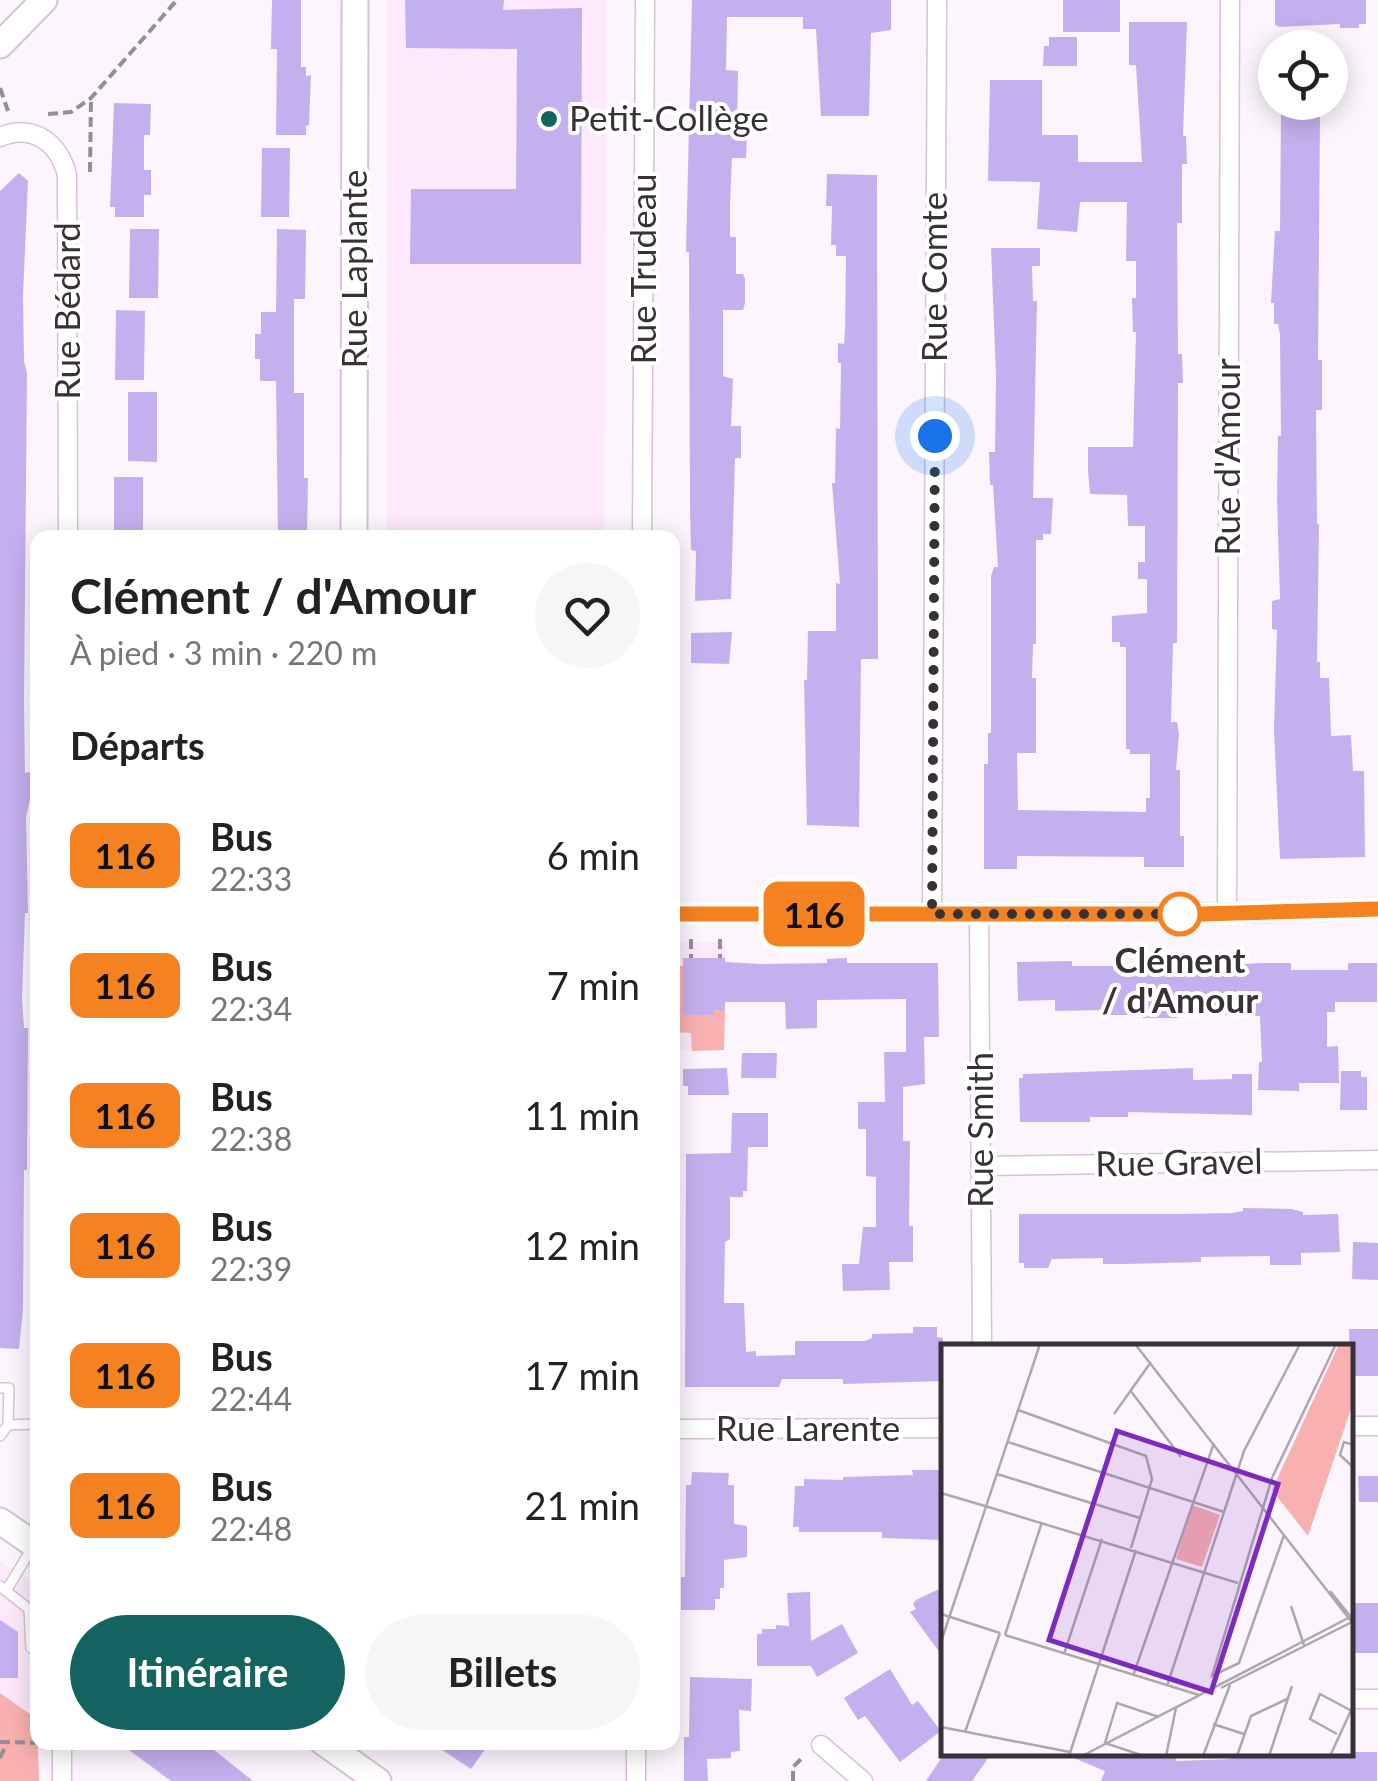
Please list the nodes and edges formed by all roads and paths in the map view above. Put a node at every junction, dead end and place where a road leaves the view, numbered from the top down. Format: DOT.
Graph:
graph roads {
  1 [pos="44,0"];
  2 [pos="177,0"];
  3 [pos="355,0"];
  4 [pos="644,0"];
  5 [pos="936,0"];
  6 [pos="1230,0"];
  7 [pos="0,45"];
  8 [pos="0,88"];
  9 [pos="91,98"];
  10 [pos="8,111"];
  11 [pos="48,114"];
  12 [pos="0,137"];
  13 [pos="90,172"];
  14 [pos="68,530"];
  15 [pos="354,530"];
  16 [pos="642,530"];
  17 [pos="1378,909"];
  18 [pos="680,914"];
  19 [pos="932,914"];
  20 [pos="980,914"];
  21 [pos="1226,914"];
  22 [pos="691,939"];
  23 [pos="720,939"];
  24 [pos="691,958"];
  25 [pos="720,958"];
  26 [pos="1378,1160"];
  27 [pos="981,1166"];
  28 [pos="982,1344"];
  29 [pos="0,1388"];
  30 [pos="8,1424"];
  31 [pos="30,1424"];
  32 [pos="941,1428"];
  33 [pos="680,1429"];
  34 [pos="0,1436"];
  35 [pos="0,1521"];
  36 [pos="30,1542"];
  37 [pos="30,1554"];
  38 [pos="3,1588"];
  39 [pos="30,1648"];
  40 [pos="3,1742"];
  41 [pos="30,1743"];
  42 [pos="821,1745"];
  43 [pos="62,1750"];
  44 [pos="636,1750"];
  45 [pos="0,1758"];
  46 [pos="350,1762"];
  47 [pos="796,1762"];
  48 [pos="62,1781"];
  49 [pos="378,1781"];
  50 [pos="636,1781"];
  51 [pos="792,1781"];
  52 [pos="863,1781"];
  1 -- 7 [label="street"];
  2 -- 9 [label="path"];
  3 -- 15 [label="street, Rue Laplante"];
  4 -- 16 [label="street, Rue Trudeau"];
  5 -- 19 [label="street, Rue Comte"];
  6 -- 21 [label="street, Rue d'Amour"];
  8 -- 10 [label="path"];
  9 -- 11 [label="path"];
  9 -- 13 [label="path"];
  12 -- 14 [label="street, Rue Bédard"];
  17 -- 21 [label="street"];
  18 -- 19 [label="street"];
  19 -- 20 [label="street"];
  20 -- 21 [label="street"];
  20 -- 27 [label="street, Rue Smith"];
  22 -- 24 [label="path"];
  23 -- 25 [label="path"];
  26 -- 27 [label="street, Rue Gravel"];
  27 -- 28 [label="street, Rue Smith"];
  29 -- 30 [label="lane"];
  30 -- 31 [label="lane"];
  30 -- 34 [label="lane"];
  32 -- 33 [label="street, Rue Larente"];
  35 -- 36 [label="street"];
  37 -- 38 [label="lane"];
  38 -- 39 [label="lane"];
  40 -- 41 [label="path"];
  40 -- 45 [label="path"];
  42 -- 52 [label="street"];
  43 -- 48 [label="street"];
  44 -- 50 [label="street"];
  46 -- 49 [label="street"];
  47 -- 51 [label="path"];
}
